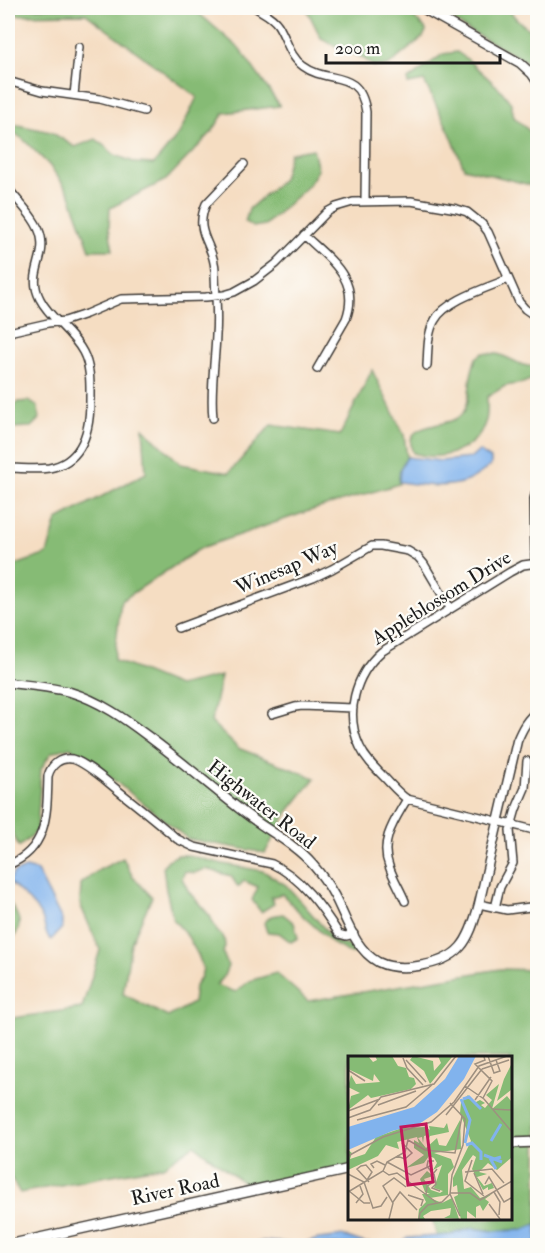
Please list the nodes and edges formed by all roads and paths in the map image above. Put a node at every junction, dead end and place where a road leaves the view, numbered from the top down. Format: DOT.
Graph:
graph roads {
  1 [pos="256,8"];
  2 [pos="422,8"];
  3 [pos="79,47"];
  4 [pos="8,81"];
  5 [pos="537,83"];
  6 [pos="74,95"];
  7 [pos="144,111"];
  8 [pos="244,164"];
  9 [pos="8,188"];
  10 [pos="365,201"];
  11 [pos="304,235"];
  12 [pos="508,279"];
  13 [pos="215,296"];
  14 [pos="537,318"];
  15 [pos="60,322"];
  16 [pos="8,334"];
  17 [pos="427,366"];
  18 [pos="317,369"];
  19 [pos="213,418"];
  20 [pos="8,468"];
  21 [pos="537,483"];
  22 [pos="536,563"];
  23 [pos="450,608"];
  24 [pos="178,628"];
  25 [pos="8,682"];
  26 [pos="353,708"];
  27 [pos="537,711"];
  28 [pos="272,714"];
  29 [pos="527,761"];
  30 [pos="407,799"];
  31 [pos="498,821"];
  32 [pos="511,824"];
  33 [pos="537,831"];
  34 [pos="8,865"];
  35 [pos="405,901"];
  36 [pos="479,904"];
  37 [pos="537,906"];
  38 [pos="495,908"];
  39 [pos="354,934"];
  40 [pos="537,1142"];
  41 [pos="512,1143"];
  42 [pos="348,1168"];
  43 [pos="8,1245"];
  1 -- 10 [label="street"];
  2 -- 5 [label="street"];
  3 -- 6 [label="street"];
  4 -- 6 [label="street"];
  6 -- 7 [label="street"];
  8 -- 13 [label="street"];
  9 -- 15 [label="street"];
  10 -- 11 [label="street"];
  10 -- 12 [label="street"];
  11 -- 13 [label="street"];
  11 -- 18 [label="street"];
  12 -- 14 [label="street"];
  12 -- 17 [label="street"];
  13 -- 15 [label="street"];
  13 -- 19 [label="street"];
  15 -- 16 [label="street"];
  15 -- 20 [label="street"];
  21 -- 22 [label="street"];
  22 -- 23 [label="street, Appleblossom Drive"];
  23 -- 24 [label="street, Winesap Way"];
  23 -- 26 [label="street, Appleblossom Drive"];
  25 -- 39 [label="street, Highwater Road"];
  26 -- 28 [label="street"];
  26 -- 30 [label="street, Appleblossom Drive"];
  27 -- 31 [label="street, Highwater Road"];
  29 -- 32 [label="street"];
  30 -- 31 [label="street, Appleblossom Drive"];
  30 -- 35 [label="street"];
  31 -- 32 [label="street, Appleblossom Drive"];
  31 -- 36 [label="street, Highwater Road"];
  32 -- 33 [label="street, Appleblossom Drive"];
  32 -- 38 [label="street"];
  34 -- 39 [label="street"];
  36 -- 38 [label="street"];
  36 -- 39 [label="street, Highwater Road"];
  37 -- 38 [label="street"];
  40 -- 41 [label="main road"];
  42 -- 43 [label="main road, River Road"];
}
